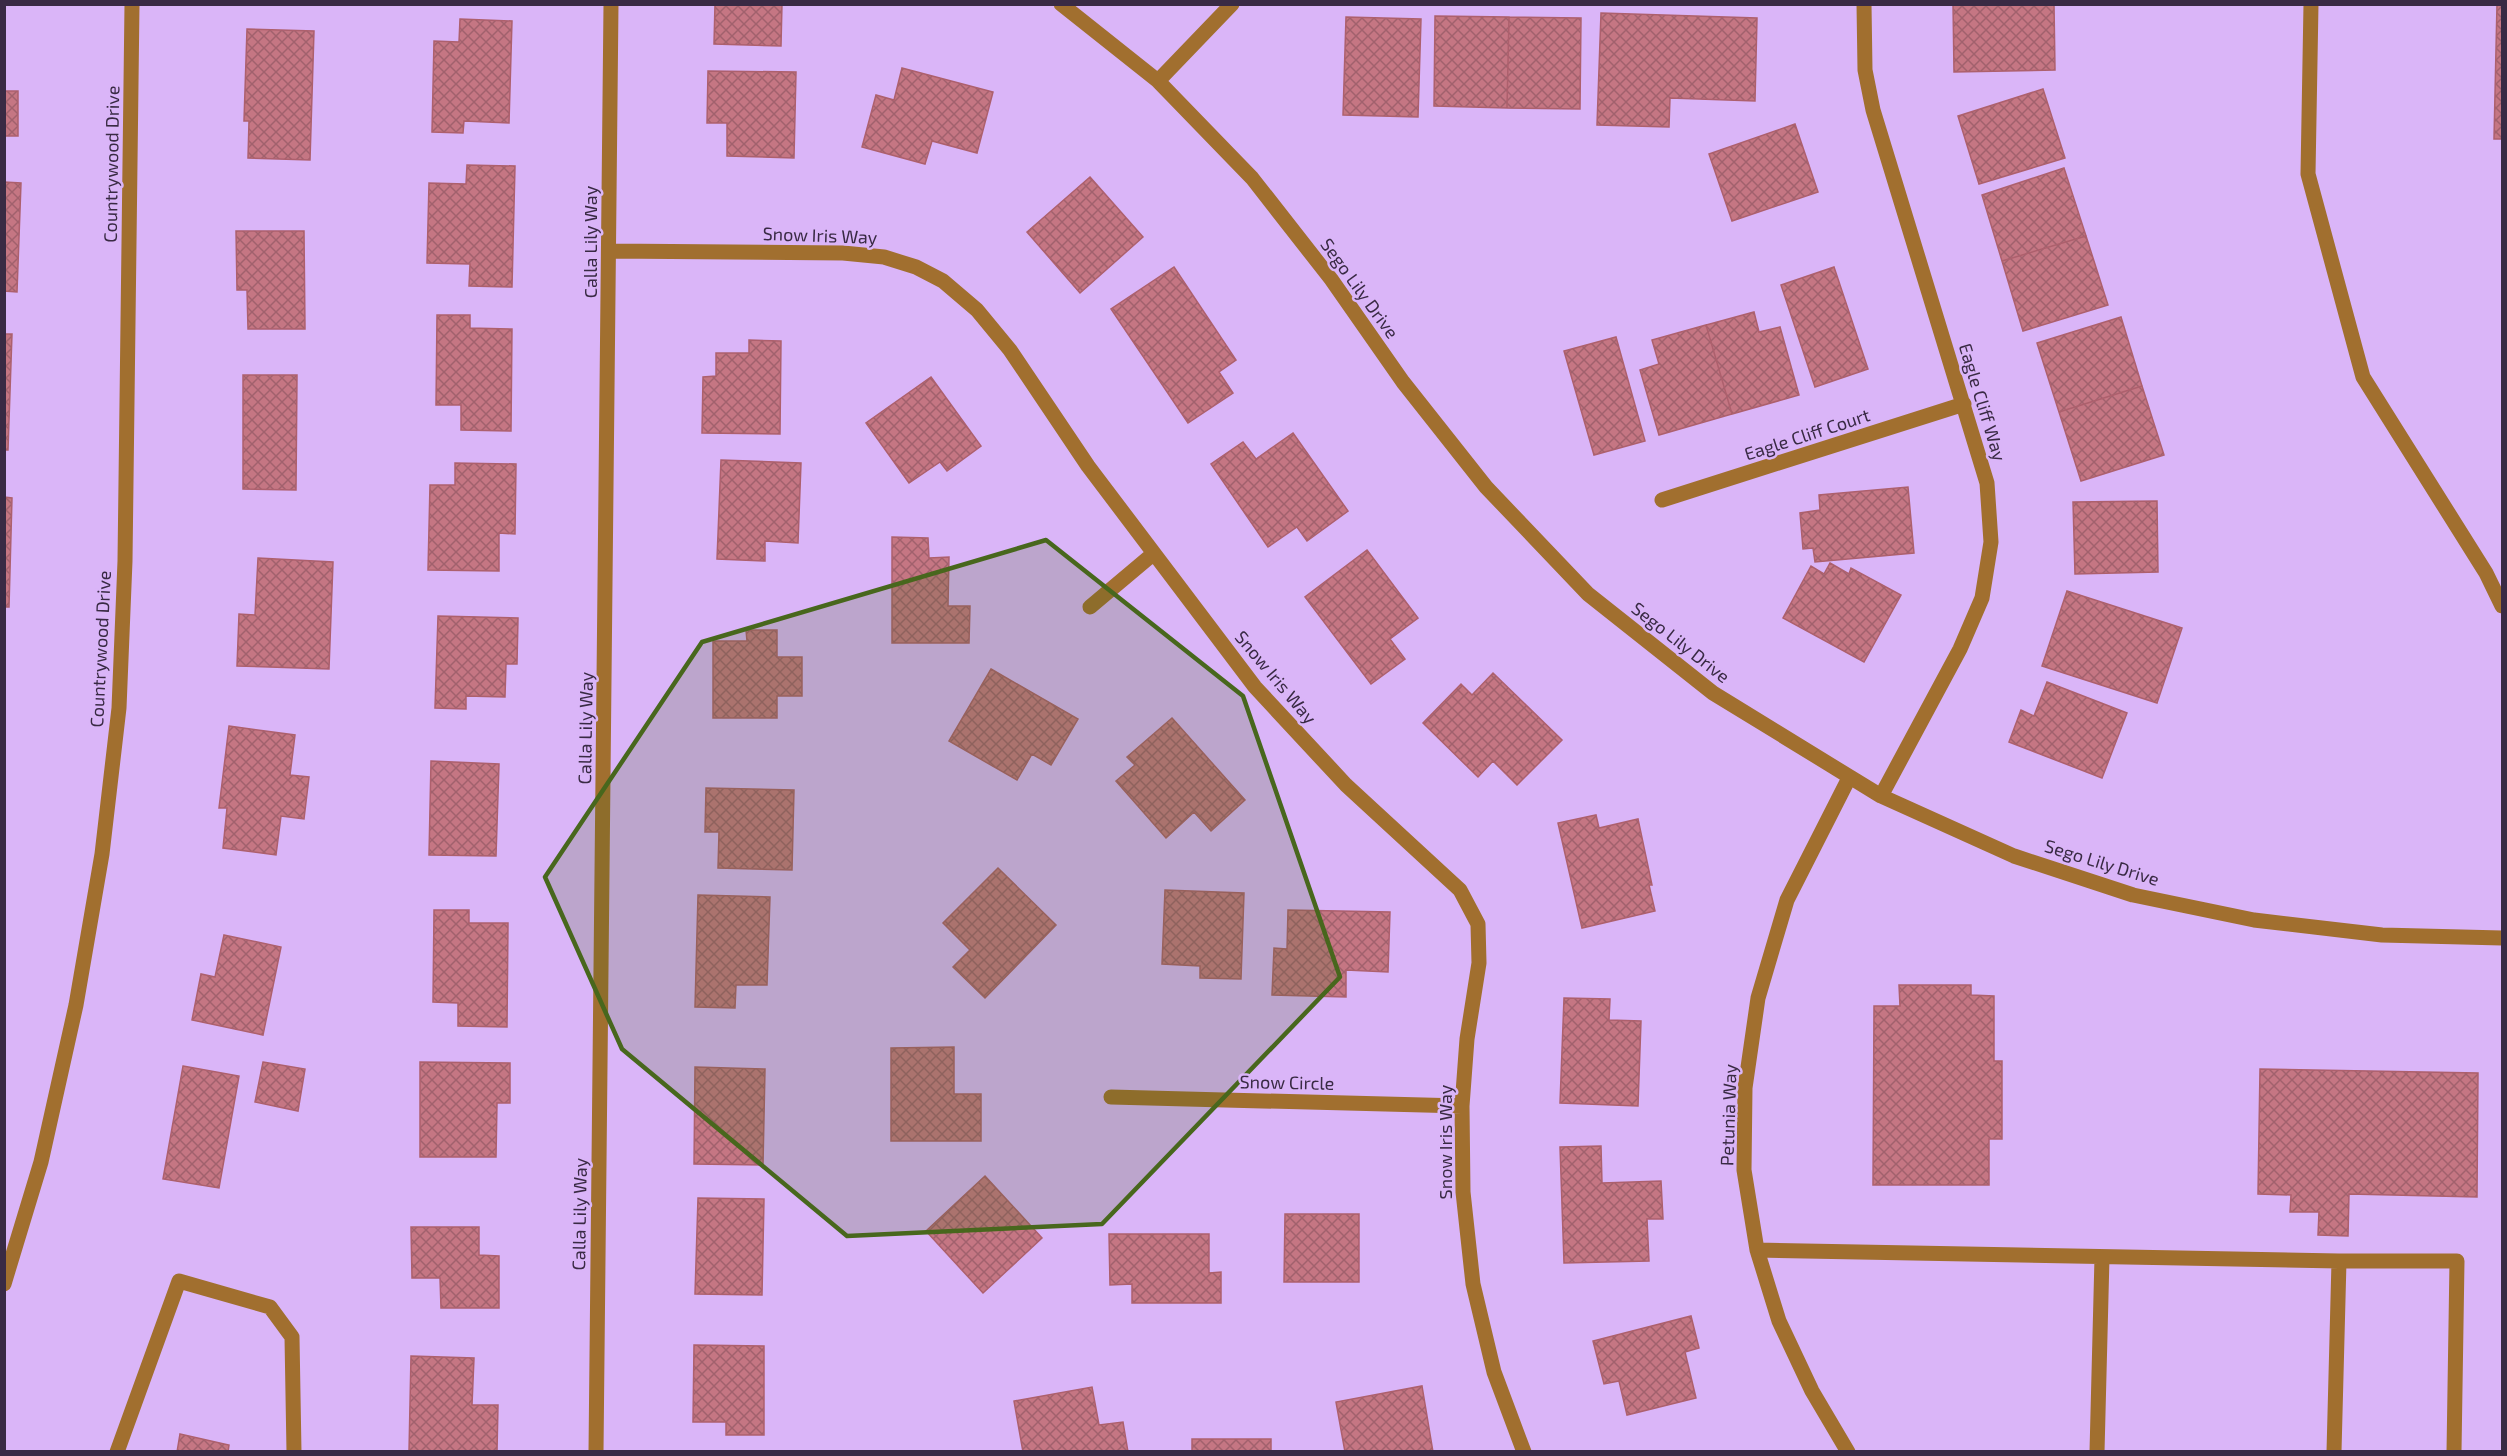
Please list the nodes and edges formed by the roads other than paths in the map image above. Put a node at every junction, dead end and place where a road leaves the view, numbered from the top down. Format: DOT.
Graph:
graph roads {
  1 [pos="132,4"];
  2 [pos="611,4"];
  3 [pos="1061,4"];
  4 [pos="1232,4"];
  5 [pos="1864,4"];
  6 [pos="2311,4"];
  7 [pos="1158,81"];
  8 [pos="609,250"];
  9 [pos="1964,404"];
  10 [pos="1662,500"];
  11 [pos="1153,554"];
  12 [pos="2502,606"];
  13 [pos="1090,607"];
  14 [pos="1849,778"];
  15 [pos="1881,796"];
  16 [pos="2502,938"];
  17 [pos="1111,1097"];
  18 [pos="1462,1106"];
  19 [pos="1757,1250"];
  20 [pos="2102,1257"];
  21 [pos="2339,1261"];
  22 [pos="4,1284"];
  23 [pos="117,1452"];
  24 [pos="294,1452"];
  25 [pos="596,1452"];
  26 [pos="1524,1452"];
  27 [pos="1848,1452"];
  28 [pos="2097,1452"];
  29 [pos="2334,1452"];
  30 [pos="2454,1452"];
  1 -- 22 [label="street, Countrywood Drive"];
  2 -- 8 [label="street, Calla Lily Way"];
  3 -- 7 [label="street, Sego Lily Drive"];
  4 -- 7 [label="street"];
  5 -- 9 [label="street, Eagle Cliff Way"];
  6 -- 12 [label="street"];
  7 -- 14 [label="street, Sego Lily Drive"];
  8 -- 11 [label="street, Snow Iris Way"];
  8 -- 25 [label="street, Calla Lily Way"];
  9 -- 10 [label="street, Eagle Cliff Court"];
  9 -- 15 [label="street, Eagle Cliff Way"];
  11 -- 13 [label="street"];
  11 -- 18 [label="street, Snow Iris Way"];
  14 -- 15 [label="street, Sego Lily Drive"];
  14 -- 19 [label="street, Petunia Way"];
  15 -- 16 [label="street, Sego Lily Drive"];
  17 -- 18 [label="street, Snow Circle"];
  18 -- 26 [label="street, Snow Iris Way"];
  19 -- 20 [label="street"];
  19 -- 27 [label="street, Petunia Way"];
  20 -- 21 [label="street"];
  20 -- 28 [label="street"];
  21 -- 29 [label="street"];
  21 -- 30 [label="street"];
  23 -- 24 [label="street"];
}
